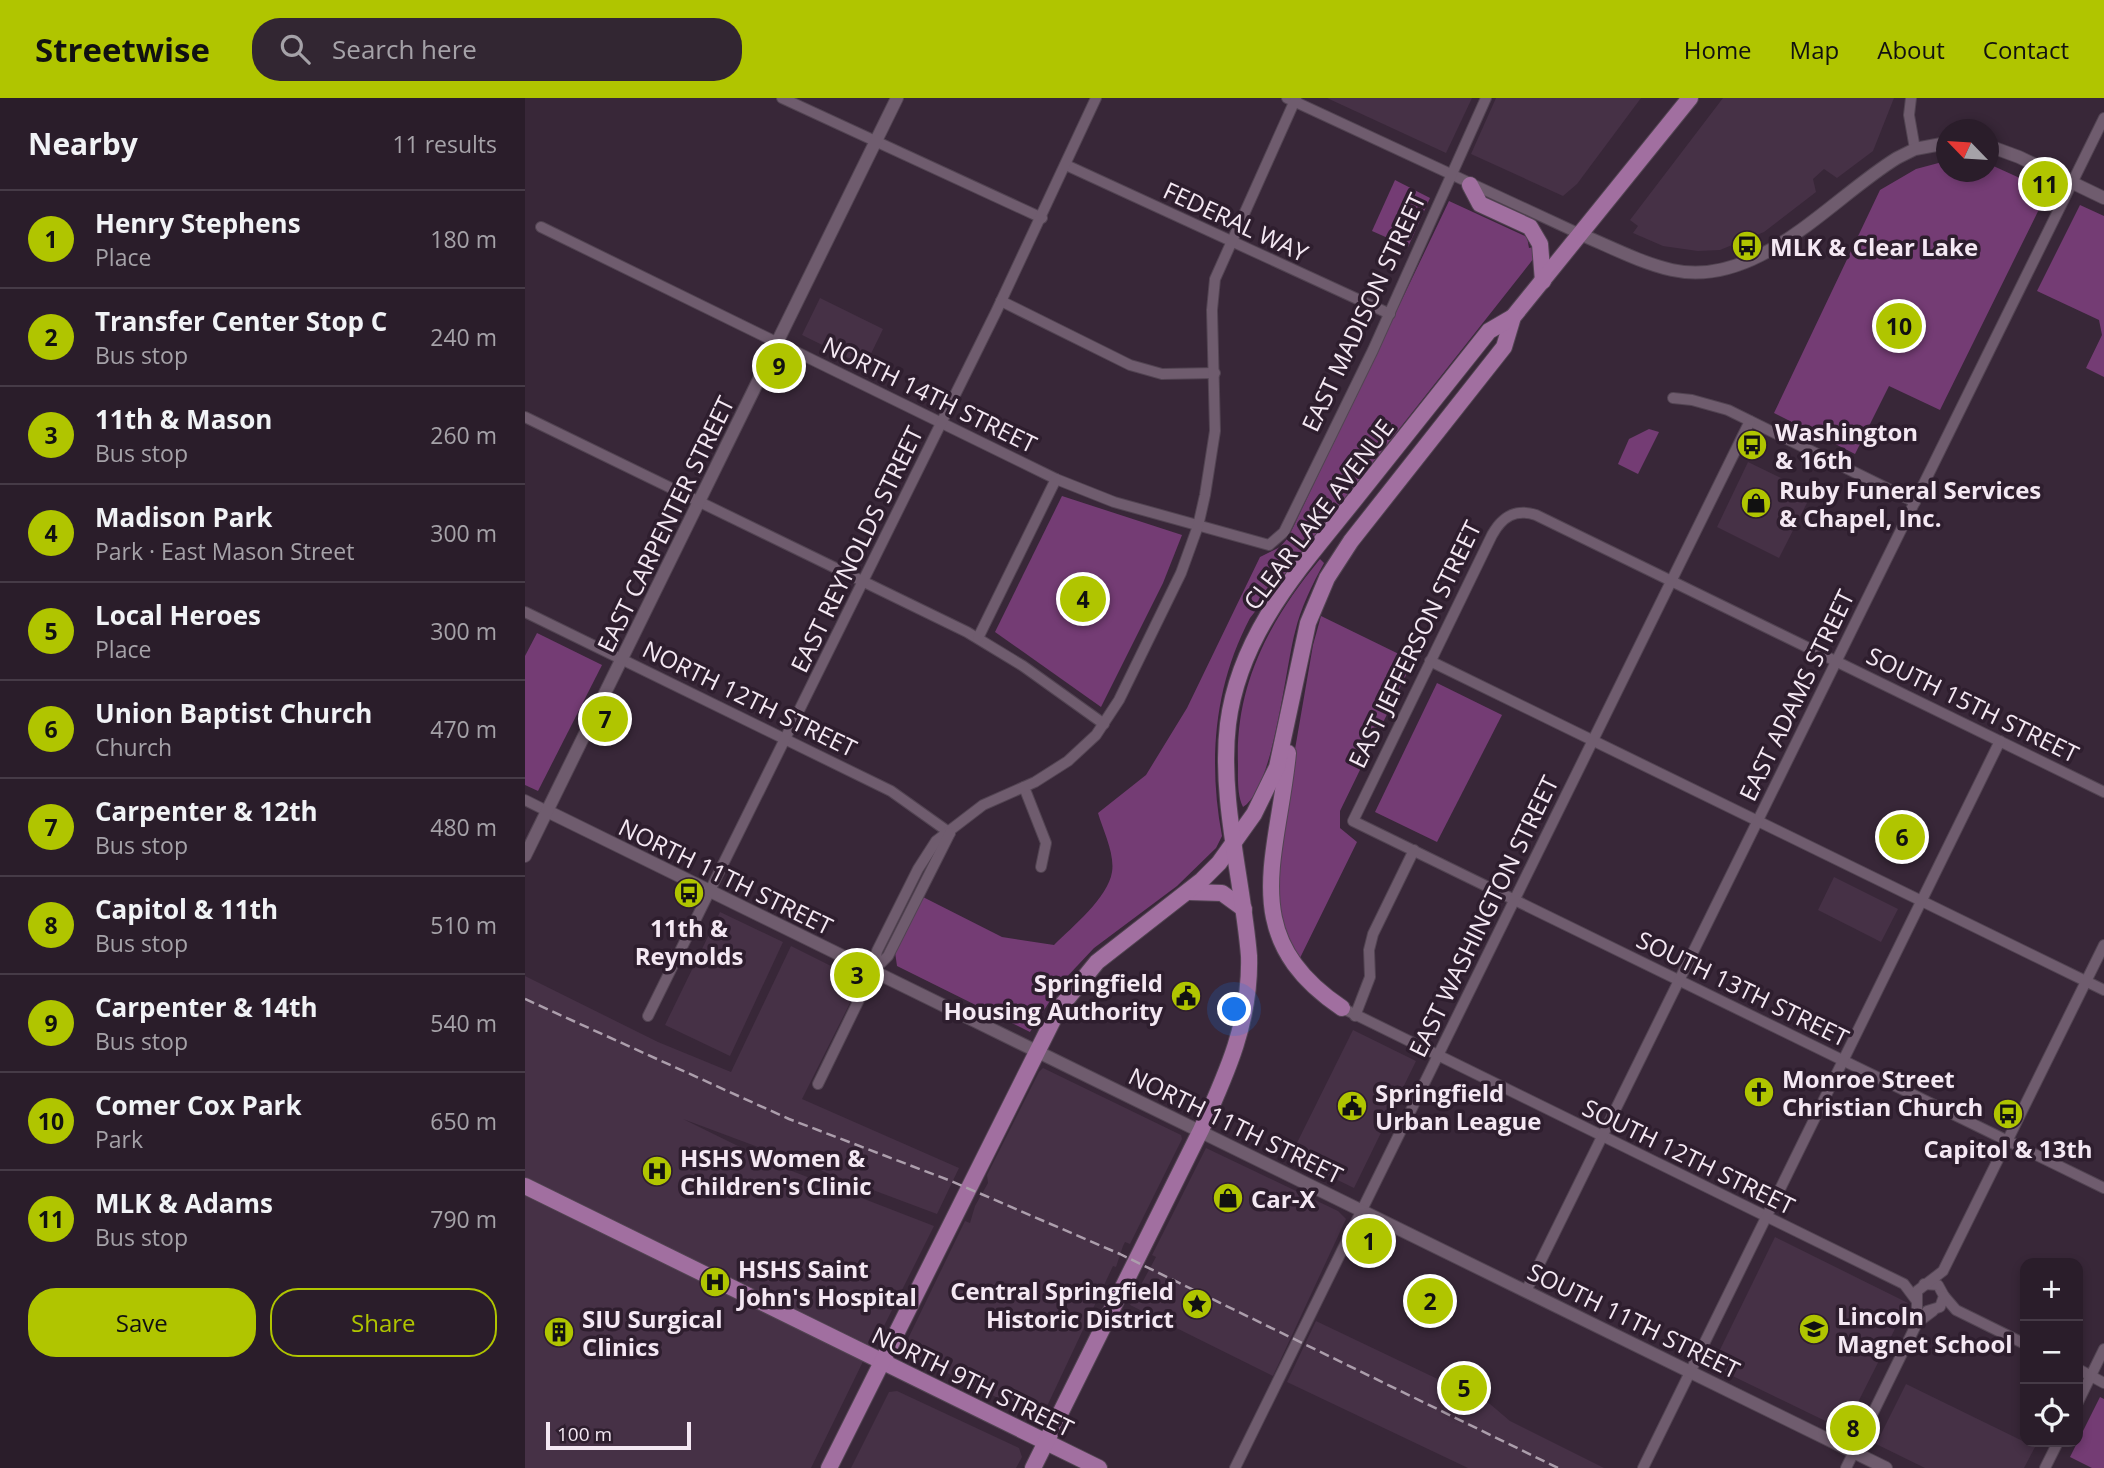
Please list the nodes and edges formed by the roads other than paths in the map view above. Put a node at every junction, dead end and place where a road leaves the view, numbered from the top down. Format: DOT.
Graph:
graph roads {
  1 [pos="782,98"];
  2 [pos="897,98"];
  3 [pos="1096,98"];
  4 [pos="1486,98"];
  5 [pos="1690,98"];
  6 [pos="1911,98"];
  7 [pos="1293,99"];
  8 [pos="2104,118"];
  9 [pos="877,142"];
  10 [pos="1936,145"];
  11 [pos="1915,149"];
  12 [pos="1999,150"];
  13 [pos="1066,166"];
  14 [pos="1453,174"];
  15 [pos="2072,182"];
  16 [pos="1470,185"];
  17 [pos="2104,198"];
  18 [pos="1042,218"];
  19 [pos="541,227"];
  20 [pos="1582,235"];
  21 [pos="1230,241"];
  22 [pos="1543,281"];
  23 [pos="1001,302"];
  24 [pos="1389,314"];
  25 [pos="1513,317"];
  26 [pos="778,343"];
  27 [pos="1215,373"];
  28 [pos="1673,398"];
  29 [pos="525,417"];
  30 [pos="1750,421"];
  31 [pos="941,423"];
  32 [pos="1056,480"];
  33 [pos="699,502"];
  34 [pos="1915,502"];
  35 [pos="1536,515"];
  36 [pos="1198,526"];
  37 [pos="1275,542"];
  38 [pos="1672,581"];
  39 [pos="863,582"];
  40 [pos="525,612"];
  41 [pos="978,638"];
  42 [pos="622,659"];
  43 [pos="1430,661"];
  44 [pos="1836,661"];
  45 [pos="1293,694"];
  46 [pos="1104,724"];
  47 [pos="786,739"];
  48 [pos="1593,740"];
  49 [pos="2000,741"];
  50 [pos="1024,787"];
  51 [pos="2104,792"];
  52 [pos="525,800"];
  53 [pos="547,811"];
  54 [pos="1353,821"];
  55 [pos="1758,821"];
  56 [pos="950,832"];
  57 [pos="1235,841"];
  58 [pos="1414,850"];
  59 [pos="525,856"];
  60 [pos="1041,867"];
  61 [pos="711,891"];
  62 [pos="1189,892"];
  63 [pos="1514,899"];
  64 [pos="1921,900"];
  65 [pos="1244,909"];
  66 [pos="2104,945"];
  67 [pos="873,971"];
  68 [pos="1679,980"];
  69 [pos="2086,981"];
  70 [pos="2104,990"];
  71 [pos="1349,1012"];
  72 [pos="649,1016"];
  73 [pos="1036,1051"];
  74 [pos="1438,1056"];
  75 [pos="1843,1060"];
  76 [pos="818,1084"];
  77 [pos="1201,1130"];
  78 [pos="1602,1136"];
  79 [pos="2007,1141"];
  80 [pos="525,1186"];
  81 [pos="2104,1188"];
  82 [pos="1362,1211"];
  83 [pos="1766,1216"];
  84 [pos="1943,1271"];
  85 [pos="1904,1284"];
  86 [pos="1922,1285"];
  87 [pos="1526,1291"];
  88 [pos="1944,1294"];
  89 [pos="1916,1301"];
  90 [pos="1935,1310"];
  91 [pos="1956,1310"];
  92 [pos="1917,1323"];
  93 [pos="2020,1342"];
  94 [pos="2104,1349"];
  95 [pos="882,1361"];
  96 [pos="1690,1371"];
  97 [pos="2083,1372"];
  98 [pos="2091,1376"];
  99 [pos="2104,1383"];
  100 [pos="2083,1392"];
  101 [pos="1046,1442"];
  102 [pos="2056,1447"];
  103 [pos="1854,1452"];
  104 [pos="829,1468"];
  105 [pos="1034,1468"];
  106 [pos="1099,1468"];
  107 [pos="1235,1468"];
  108 [pos="1643,1468"];
  109 [pos="1846,1468"];
  110 [pos="1886,1468"];
  111 [pos="2045,1468"];
  1 -- 9 [label="street"];
  2 -- 9 [label="street, EAST CARPENTER STREET"];
  3 -- 13 [label="street, EAST REYNOLDS STREET"];
  4 -- 14 [label="street, EAST MADISON STREET"];
  5 -- 20 [label="main road, CLEAR LAKE AVENUE"];
  6 -- 11 [label="street"];
  7 -- 14 [label="street"];
  7 -- 21 [label="street"];
  8 -- 15 [label="street, EAST ADAMS STREET"];
  9 -- 18 [label="street"];
  9 -- 26 [label="street, EAST CARPENTER STREET"];
  10 -- 11 [label="street"];
  11 -- 20 [label="street"];
  12 -- 15 [label="street"];
  13 -- 18 [label="street, EAST REYNOLDS STREET"];
  13 -- 21 [label="street, FEDERAL WAY"];
  14 -- 16 [label="street"];
  14 -- 24 [label="street, EAST MADISON STREET"];
  15 -- 17 [label="street"];
  15 -- 34 [label="street, EAST ADAMS STREET"];
  16 -- 20 [label="street"];
  16 -- 22 [label="main road"];
  18 -- 23 [label="street, EAST REYNOLDS STREET"];
  19 -- 26 [label="street, NORTH 14TH STREET"];
  20 -- 22 [label="main road, CLEAR LAKE AVENUE"];
  21 -- 24 [label="street, FEDERAL WAY"];
  21 -- 27 [label="street"];
  22 -- 25 [label="main road, CLEAR LAKE AVENUE"];
  23 -- 27 [label="street"];
  23 -- 31 [label="street, EAST REYNOLDS STREET"];
  24 -- 37 [label="street, EAST MADISON STREET"];
  25 -- 45 [label="main road, CLEAR LAKE AVENUE"];
  25 -- 57 [label="main road, CLEAR LAKE AVENUE"];
  26 -- 31 [label="street, NORTH 14TH STREET"];
  26 -- 33 [label="street, EAST CARPENTER STREET"];
  27 -- 36 [label="street"];
  28 -- 30 [label="street"];
  29 -- 33 [label="street"];
  30 -- 34 [label="street"];
  30 -- 38 [label="street, EAST WASHINGTON STREET"];
  31 -- 32 [label="street, NORTH 14TH STREET"];
  31 -- 39 [label="street, EAST REYNOLDS STREET"];
  32 -- 36 [label="street, NORTH 14TH STREET"];
  32 -- 41 [label="street"];
  33 -- 39 [label="street"];
  33 -- 42 [label="street, EAST CARPENTER STREET"];
  34 -- 44 [label="street, EAST ADAMS STREET"];
  35 -- 38 [label="street, SOUTH 15TH STREET"];
  35 -- 43 [label="street, EAST JEFFERSON STREET"];
  36 -- 37 [label="street, NORTH 14TH STREET"];
  36 -- 46 [label="street"];
  38 -- 44 [label="street, SOUTH 15TH STREET"];
  38 -- 48 [label="street, EAST WASHINGTON STREET"];
  39 -- 41 [label="street"];
  39 -- 47 [label="street, EAST REYNOLDS STREET"];
  40 -- 42 [label="street, NORTH 12TH STREET"];
  41 -- 46 [label="street"];
  42 -- 47 [label="street, NORTH 12TH STREET"];
  42 -- 53 [label="street, EAST CARPENTER STREET"];
  43 -- 48 [label="street"];
  43 -- 54 [label="street, EAST JEFFERSON STREET"];
  44 -- 49 [label="street, SOUTH 15TH STREET"];
  44 -- 55 [label="street, EAST ADAMS STREET"];
  45 -- 57 [label="main road, CLEAR LAKE AVENUE"];
  45 -- 71 [label="main road"];
  46 -- 50 [label="street"];
  47 -- 56 [label="street, NORTH 12TH STREET"];
  47 -- 61 [label="street, EAST REYNOLDS STREET"];
  48 -- 55 [label="street"];
  48 -- 63 [label="street, EAST WASHINGTON STREET"];
  49 -- 51 [label="street, SOUTH 15TH STREET"];
  49 -- 64 [label="street"];
  50 -- 56 [label="street"];
  50 -- 60 [label="street"];
  52 -- 53 [label="street, NORTH 11TH STREET"];
  53 -- 59 [label="street, EAST CARPENTER STREET"];
  53 -- 61 [label="street, NORTH 11TH STREET"];
  54 -- 58 [label="street, SOUTH 13TH STREET"];
  55 -- 64 [label="street"];
  55 -- 68 [label="street, EAST ADAMS STREET"];
  56 -- 67 [label="street"];
  57 -- 62 [label="main road"];
  57 -- 65 [label="main road"];
  58 -- 63 [label="street, SOUTH 13TH STREET"];
  58 -- 71 [label="street"];
  61 -- 67 [label="street, NORTH 11TH STREET"];
  61 -- 72 [label="street, EAST REYNOLDS STREET"];
  62 -- 65 [label="main road"];
  62 -- 73 [label="main road"];
  63 -- 68 [label="street, SOUTH 13TH STREET"];
  63 -- 74 [label="street, EAST WASHINGTON STREET"];
  64 -- 69 [label="street"];
  64 -- 75 [label="street"];
  65 -- 77 [label="main road"];
  66 -- 69 [label="street"];
  67 -- 73 [label="street, NORTH 11TH STREET"];
  67 -- 76 [label="street"];
  68 -- 75 [label="street, SOUTH 13TH STREET"];
  68 -- 78 [label="street, EAST ADAMS STREET"];
  69 -- 70 [label="street"];
  69 -- 79 [label="street"];
  71 -- 74 [label="street"];
  73 -- 77 [label="street, NORTH 11TH STREET"];
  73 -- 95 [label="main road"];
  74 -- 78 [label="street, SOUTH 12TH STREET"];
  74 -- 82 [label="street, EAST WASHINGTON STREET"];
  75 -- 79 [label="street, SOUTH 13TH STREET"];
  75 -- 83 [label="street"];
  77 -- 82 [label="street, NORTH 11TH STREET"];
  77 -- 101 [label="main road"];
  78 -- 83 [label="street, SOUTH 12TH STREET"];
  78 -- 87 [label="street, EAST ADAMS STREET"];
  79 -- 81 [label="street, SOUTH 13TH STREET"];
  79 -- 84 [label="street"];
  80 -- 95 [label="main road, NORTH 9TH STREET"];
  82 -- 87 [label="street, SOUTH 11TH STREET"];
  82 -- 107 [label="street, EAST WASHINGTON STREET"];
  83 -- 85 [label="street, SOUTH 12TH STREET"];
  83 -- 96 [label="street"];
  84 -- 86 [label="street"];
  84 -- 88 [label="street"];
  85 -- 86 [label="street"];
  85 -- 89 [label="street, SOUTH 12TH STREET"];
  86 -- 88 [label="street"];
  86 -- 89 [label="street"];
  87 -- 96 [label="street, SOUTH 11TH STREET"];
  88 -- 90 [label="street"];
  88 -- 91 [label="street"];
  89 -- 90 [label="street"];
  89 -- 92 [label="street"];
  90 -- 91 [label="street"];
  90 -- 92 [label="street"];
  91 -- 93 [label="street"];
  92 -- 103 [label="street"];
  94 -- 98 [label="street"];
  95 -- 101 [label="main road, NORTH 9TH STREET"];
  95 -- 104 [label="main road"];
  96 -- 103 [label="street, SOUTH 11TH STREET"];
  96 -- 108 [label="street"];
  97 -- 98 [label="street"];
  98 -- 99 [label="street"];
  98 -- 100 [label="street"];
  101 -- 105 [label="main road"];
  101 -- 106 [label="main road, NORTH 9TH STREET"];
  102 -- 111 [label="street"];
  103 -- 109 [label="street"];
  103 -- 110 [label="street, SOUTH 11TH STREET"];
}
